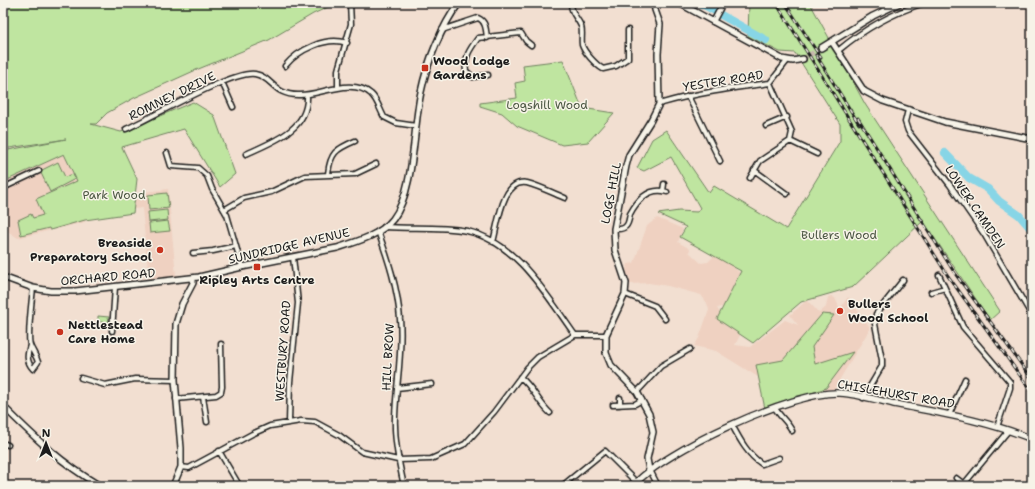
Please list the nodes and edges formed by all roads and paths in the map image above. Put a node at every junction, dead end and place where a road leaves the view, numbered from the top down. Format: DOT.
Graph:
graph roads {
  1 [pos="350,3"];
  2 [pos="459,3"];
  3 [pos="571,3"];
  4 [pos="654,3"];
  5 [pos="678,3"];
  6 [pos="723,3"];
  7 [pos="900,3"];
  8 [pos="924,3"];
  9 [pos="887,5"];
  10 [pos="713,22"];
  11 [pos="628,30"];
  12 [pos="441,31"];
  13 [pos="487,38"];
  14 [pos="832,42"];
  15 [pos="346,43"];
  16 [pos="531,45"];
  17 [pos="821,48"];
  18 [pos="839,50"];
  19 [pos="803,59"];
  20 [pos="787,61"];
  21 [pos="285,66"];
  22 [pos="488,75"];
  23 [pos="222,82"];
  24 [pos="770,83"];
  25 [pos="338,86"];
  26 [pos="307,95"];
  27 [pos="688,96"];
  28 [pos="659,104"];
  29 [pos="233,107"];
  30 [pos="908,110"];
  31 [pos="787,117"];
  32 [pos="416,126"];
  33 [pos="766,126"];
  34 [pos="126,129"];
  35 [pos="1032,139"];
  36 [pos="355,141"];
  37 [pos="790,141"];
  38 [pos="167,153"];
  39 [pos="246,154"];
  40 [pos="817,154"];
  41 [pos="720,161"];
  42 [pos="376,164"];
  43 [pos="754,170"];
  44 [pos="40,171"];
  45 [pos="328,174"];
  46 [pos="750,178"];
  47 [pos="664,184"];
  48 [pos="3,188"];
  49 [pos="787,194"];
  50 [pos="565,198"];
  51 [pos="224,210"];
  52 [pos="393,219"];
  53 [pos="384,227"];
  54 [pos="396,228"];
  55 [pos="614,229"];
  56 [pos="378,231"];
  57 [pos="493,242"];
  58 [pos="236,246"];
  59 [pos="193,253"];
  60 [pos="293,257"];
  61 [pos="242,266"];
  62 [pos="939,275"];
  63 [pos="3,277"];
  64 [pos="193,278"];
  65 [pos="903,280"];
  66 [pos="115,287"];
  67 [pos="33,288"];
  68 [pos="944,288"];
  69 [pos="931,292"];
  70 [pos="625,294"];
  71 [pos="1032,316"];
  72 [pos="665,319"];
  73 [pos="112,330"];
  74 [pos="575,335"];
  75 [pos="606,335"];
  76 [pos="221,344"];
  77 [pos="30,345"];
  78 [pos="690,349"];
  79 [pos="520,377"];
  80 [pos="81,378"];
  81 [pos="965,379"];
  82 [pos="175,380"];
  83 [pos="432,384"];
  84 [pos="397,388"];
  85 [pos="637,392"];
  86 [pos="204,397"];
  87 [pos="620,398"];
  88 [pos="863,398"];
  89 [pos="176,399"];
  90 [pos="642,400"];
  91 [pos="613,405"];
  92 [pos="620,405"];
  93 [pos="3,406"];
  94 [pos="775,408"];
  95 [pos="550,413"];
  96 [pos="949,415"];
  97 [pos="207,422"];
  98 [pos="289,423"];
  99 [pos="732,425"];
  100 [pos="997,427"];
  101 [pos="792,431"];
  102 [pos="1008,431"];
  103 [pos="1032,439"];
  104 [pos="3,443"];
  105 [pos="8,445"];
  106 [pos="219,451"];
  107 [pos="779,458"];
  108 [pos="398,460"];
  109 [pos="181,467"];
  110 [pos="649,470"];
  111 [pos="956,478"];
  112 [pos="634,484"];
  113 [pos="239,485"];
  114 [pos="100,486"];
  115 [pos="173,486"];
  116 [pos="404,486"];
  117 [pos="562,486"];
  118 [pos="658,486"];
  1 -- 15 [label="street"];
  2 -- 12 [label="street, SUNDRIDGE AVENUE"];
  3 -- 11 [label="street"];
  4 -- 28 [label="street, LOGS HILL"];
  5 -- 10 [label="street"];
  6 -- 10 [label="street"];
  7 -- 9 [label="street"];
  8 -- 18 [label="street"];
  9 -- 14 [label="street"];
  10 -- 20 [label="street"];
  12 -- 13 [label="street"];
  12 -- 32 [label="street, SUNDRIDGE AVENUE"];
  13 -- 16 [label="street"];
  13 -- 22 [label="street"];
  14 -- 17 [label="street"];
  14 -- 18 [label="street"];
  15 -- 21 [label="street"];
  15 -- 25 [label="street"];
  18 -- 30 [label="street"];
  19 -- 20 [label="street"];
  20 -- 24 [label="street, YESTER ROAD"];
  23 -- 26 [label="street, ROMNEY DRIVE"];
  23 -- 29 [label="street"];
  23 -- 34 [label="street, ROMNEY DRIVE"];
  24 -- 27 [label="street, YESTER ROAD"];
  24 -- 31 [label="street"];
  25 -- 26 [label="street, ROMNEY DRIVE"];
  25 -- 32 [label="street, ROMNEY DRIVE"];
  26 -- 39 [label="street"];
  27 -- 28 [label="street, YESTER ROAD"];
  27 -- 41 [label="street"];
  28 -- 55 [label="street, LOGS HILL"];
  30 -- 35 [label="street"];
  30 -- 71 [label="street, LOWER CAMDEN"];
  31 -- 33 [label="street"];
  31 -- 37 [label="street"];
  32 -- 52 [label="street, SUNDRIDGE AVENUE"];
  36 -- 45 [label="street"];
  37 -- 40 [label="street"];
  37 -- 43 [label="street"];
  38 -- 51 [label="street"];
  42 -- 45 [label="street"];
  43 -- 46 [label="street"];
  43 -- 49 [label="street"];
  44 -- 48 [label="street"];
  45 -- 51 [label="street"];
  47 -- 55 [label="street"];
  50 -- 57 [label="street"];
  51 -- 58 [label="street"];
  52 -- 53 [label="street, SUNDRIDGE AVENUE"];
  52 -- 54 [label="street"];
  53 -- 54 [label="street"];
  53 -- 56 [label="street, SUNDRIDGE AVENUE"];
  54 -- 57 [label="street"];
  55 -- 70 [label="street, LOGS HILL"];
  56 -- 60 [label="street, SUNDRIDGE AVENUE"];
  56 -- 84 [label="street, HILL BROW"];
  57 -- 74 [label="street"];
  58 -- 59 [label="street"];
  58 -- 61 [label="street"];
  60 -- 61 [label="street, SUNDRIDGE AVENUE"];
  60 -- 98 [label="street, WESTBURY ROAD"];
  61 -- 64 [label="street, SUNDRIDGE AVENUE"];
  62 -- 68 [label="street"];
  63 -- 67 [label="street, ORCHARD ROAD"];
  64 -- 66 [label="street, ORCHARD ROAD"];
  64 -- 82 [label="street"];
  65 -- 88 [label="street"];
  66 -- 67 [label="street, ORCHARD ROAD"];
  66 -- 73 [label="street"];
  67 -- 77 [label="street"];
  68 -- 69 [label="street"];
  68 -- 100 [label="street"];
  70 -- 72 [label="street"];
  70 -- 75 [label="street, LOGS HILL"];
  74 -- 75 [label="street"];
  74 -- 79 [label="street"];
  75 -- 85 [label="street, LOGS HILL"];
  76 -- 86 [label="street"];
  77 -- 77 [label="street"];
  78 -- 85 [label="street"];
  79 -- 95 [label="street"];
  79 -- 108 [label="street"];
  80 -- 82 [label="street"];
  81 -- 96 [label="street"];
  82 -- 89 [label="street"];
  83 -- 84 [label="street"];
  84 -- 108 [label="street, HILL BROW"];
  85 -- 90 [label="street, LOGS HILL"];
  86 -- 89 [label="street"];
  86 -- 97 [label="street"];
  87 -- 92 [label="street"];
  88 -- 94 [label="main road, CHISLEHURST ROAD"];
  88 -- 96 [label="main road, CHISLEHURST ROAD"];
  89 -- 109 [label="street"];
  90 -- 92 [label="street"];
  90 -- 110 [label="street, LOGS HILL"];
  91 -- 92 [label="street"];
  93 -- 114 [label="street"];
  94 -- 99 [label="main road, CHISLEHURST ROAD"];
  94 -- 101 [label="street"];
  96 -- 100 [label="main road, CHISLEHURST ROAD"];
  98 -- 106 [label="street"];
  98 -- 108 [label="street"];
  99 -- 107 [label="street"];
  99 -- 110 [label="main road, CHISLEHURST ROAD"];
  100 -- 102 [label="main road, CHISLEHURST ROAD"];
  102 -- 103 [label="main road, CHISLEHURST ROAD"];
  102 -- 111 [label="street"];
  104 -- 105 [label="street"];
  106 -- 109 [label="street"];
  106 -- 113 [label="street"];
  108 -- 116 [label="street, HILL BROW"];
  109 -- 115 [label="street"];
  110 -- 112 [label="main road, CHISLEHURST ROAD"];
  110 -- 118 [label="street"];
  112 -- 117 [label="street"];
}
